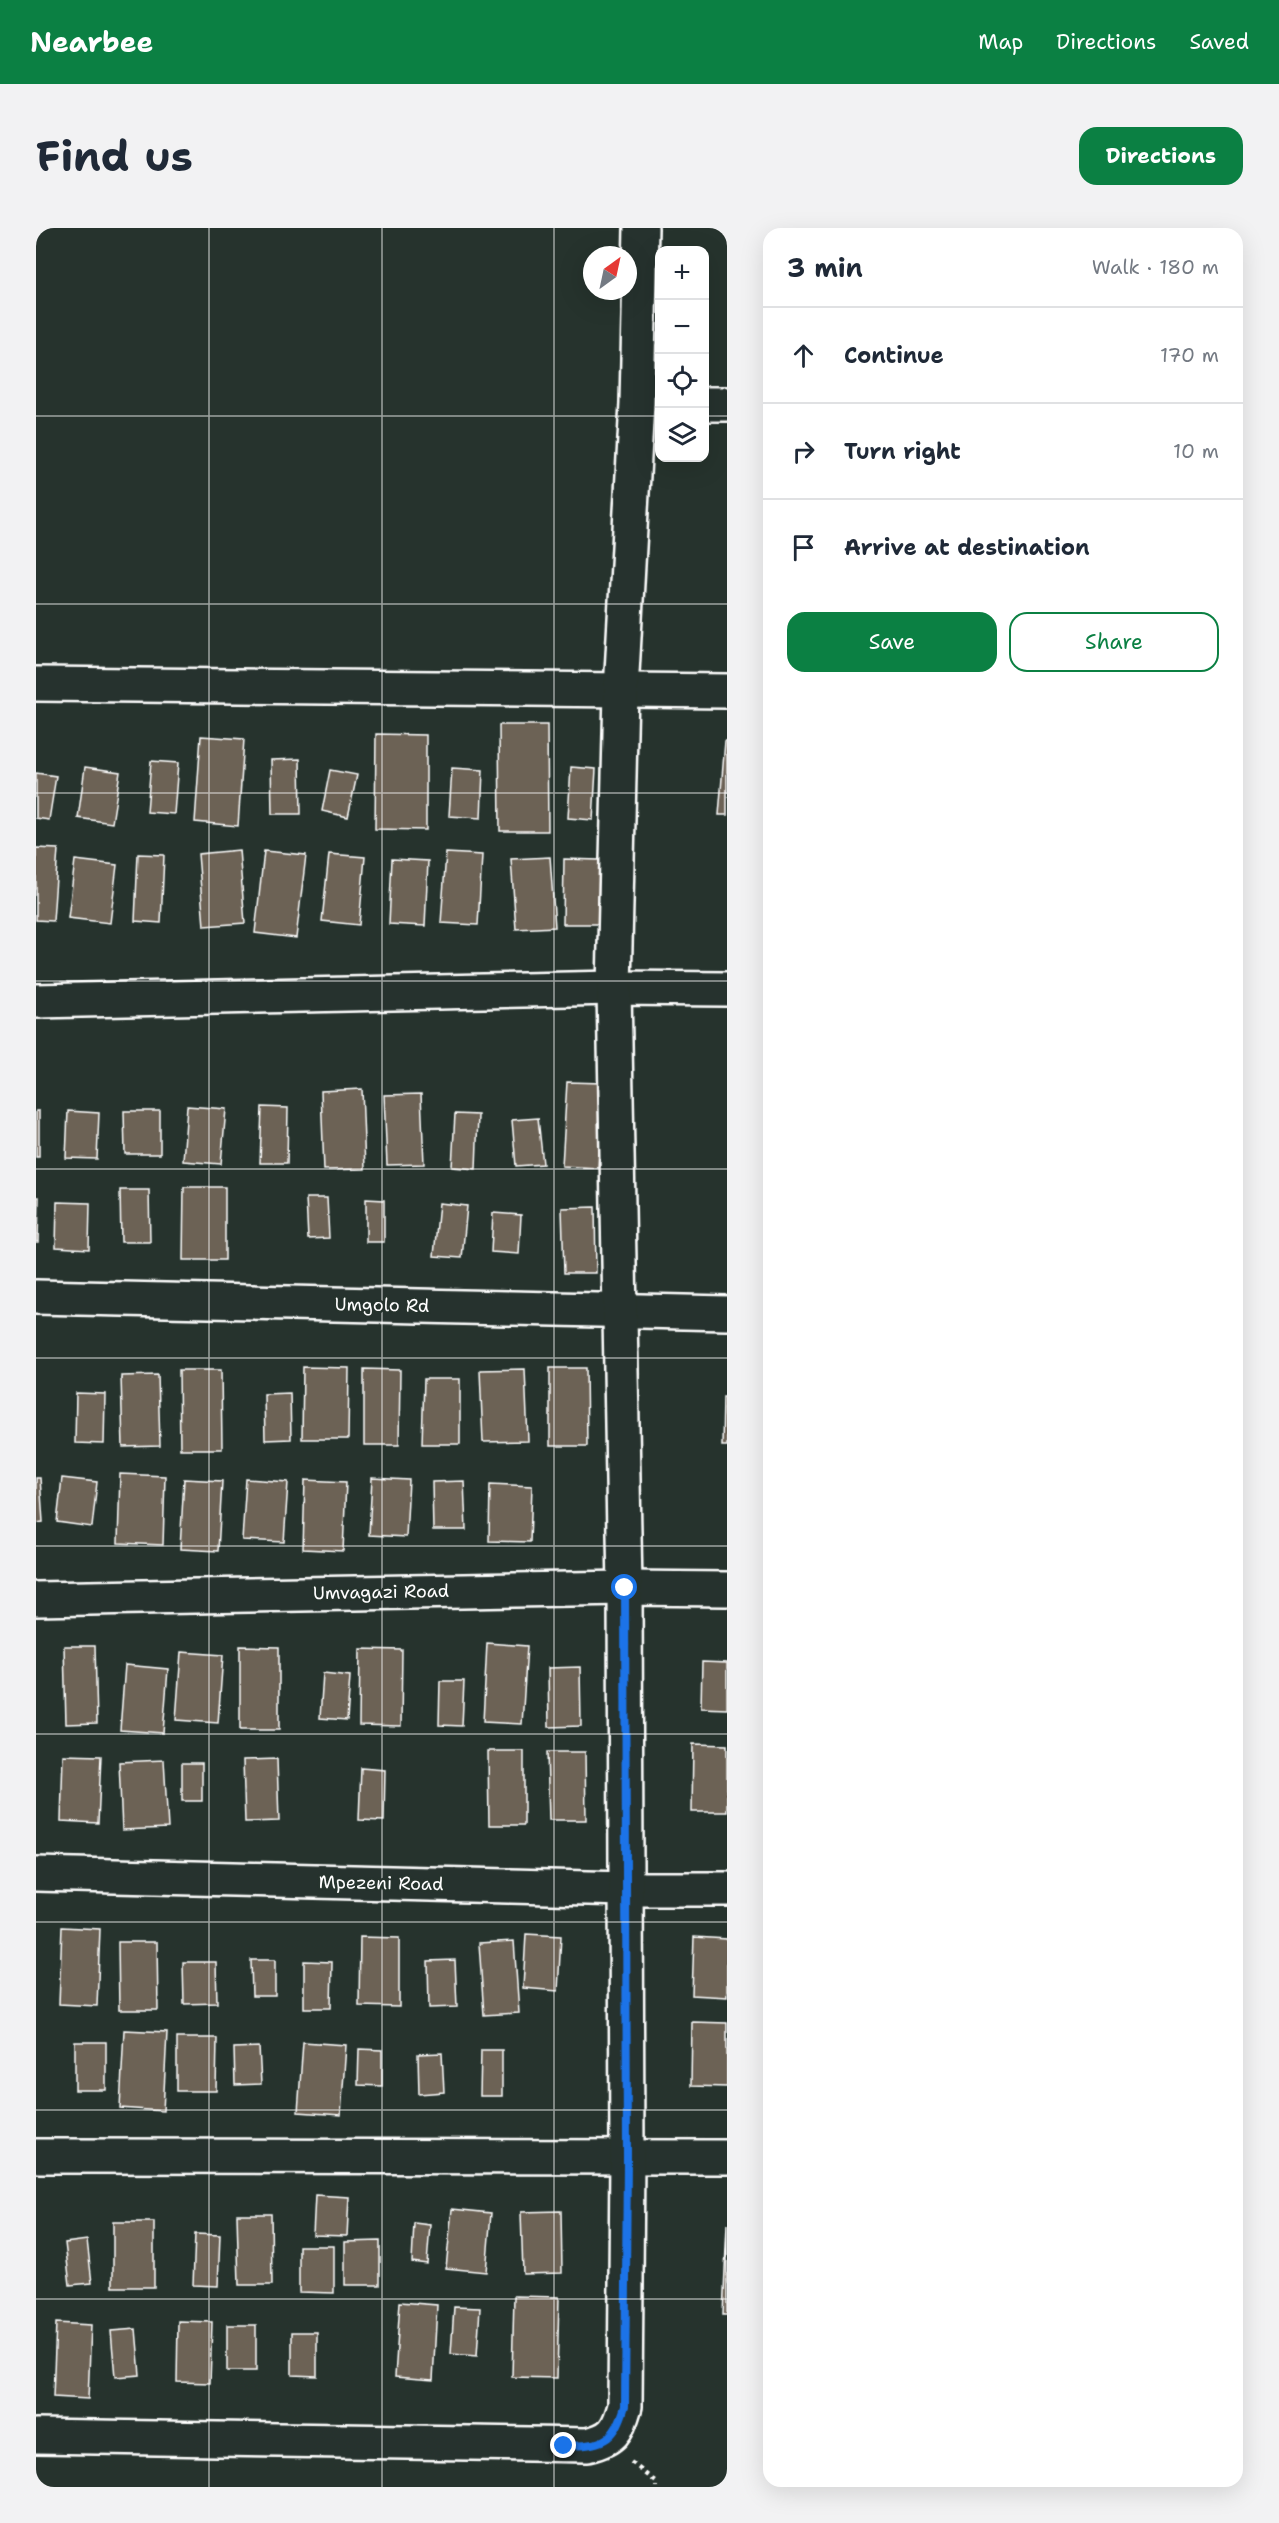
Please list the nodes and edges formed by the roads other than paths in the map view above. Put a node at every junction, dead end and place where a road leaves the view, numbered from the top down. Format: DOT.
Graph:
graph roads {
  1 [pos="641,228"];
  2 [pos="648,403"];
  3 [pos="709,404"];
  4 [pos="727,404"];
  5 [pos="36,684"];
  6 [pos="621,690"];
  7 [pos="727,691"];
  8 [pos="614,988"];
  9 [pos="727,989"];
  10 [pos="36,1001"];
  11 [pos="36,1297"];
  12 [pos="620,1310"];
  13 [pos="727,1313"];
  14 [pos="625,1588"];
  15 [pos="727,1589"];
  16 [pos="36,1599"];
  17 [pos="36,1874"];
  18 [pos="627,1889"];
  19 [pos="727,1889"];
  20 [pos="36,2156"];
  21 [pos="627,2157"];
  22 [pos="727,2157"];
  23 [pos="36,2436"];
  1 -- 2 [label="street"];
  2 -- 6 [label="street"];
  3 -- 4 [label="street"];
  5 -- 6 [label="street"];
  6 -- 7 [label="street"];
  6 -- 8 [label="street"];
  8 -- 9 [label="street"];
  8 -- 10 [label="street"];
  8 -- 12 [label="street"];
  11 -- 12 [label="street, Umgolo Rd"];
  12 -- 13 [label="street, Umgolo Rd"];
  12 -- 14 [label="street"];
  14 -- 15 [label="street, Umvagazi Road"];
  14 -- 16 [label="street, Umvagazi Road"];
  14 -- 18 [label="street"];
  17 -- 18 [label="street, Mpezeni Road"];
  18 -- 19 [label="street, Mpezeni Road"];
  18 -- 21 [label="street"];
  20 -- 21 [label="street"];
  21 -- 22 [label="street"];
  21 -- 23 [label="street"];
}
